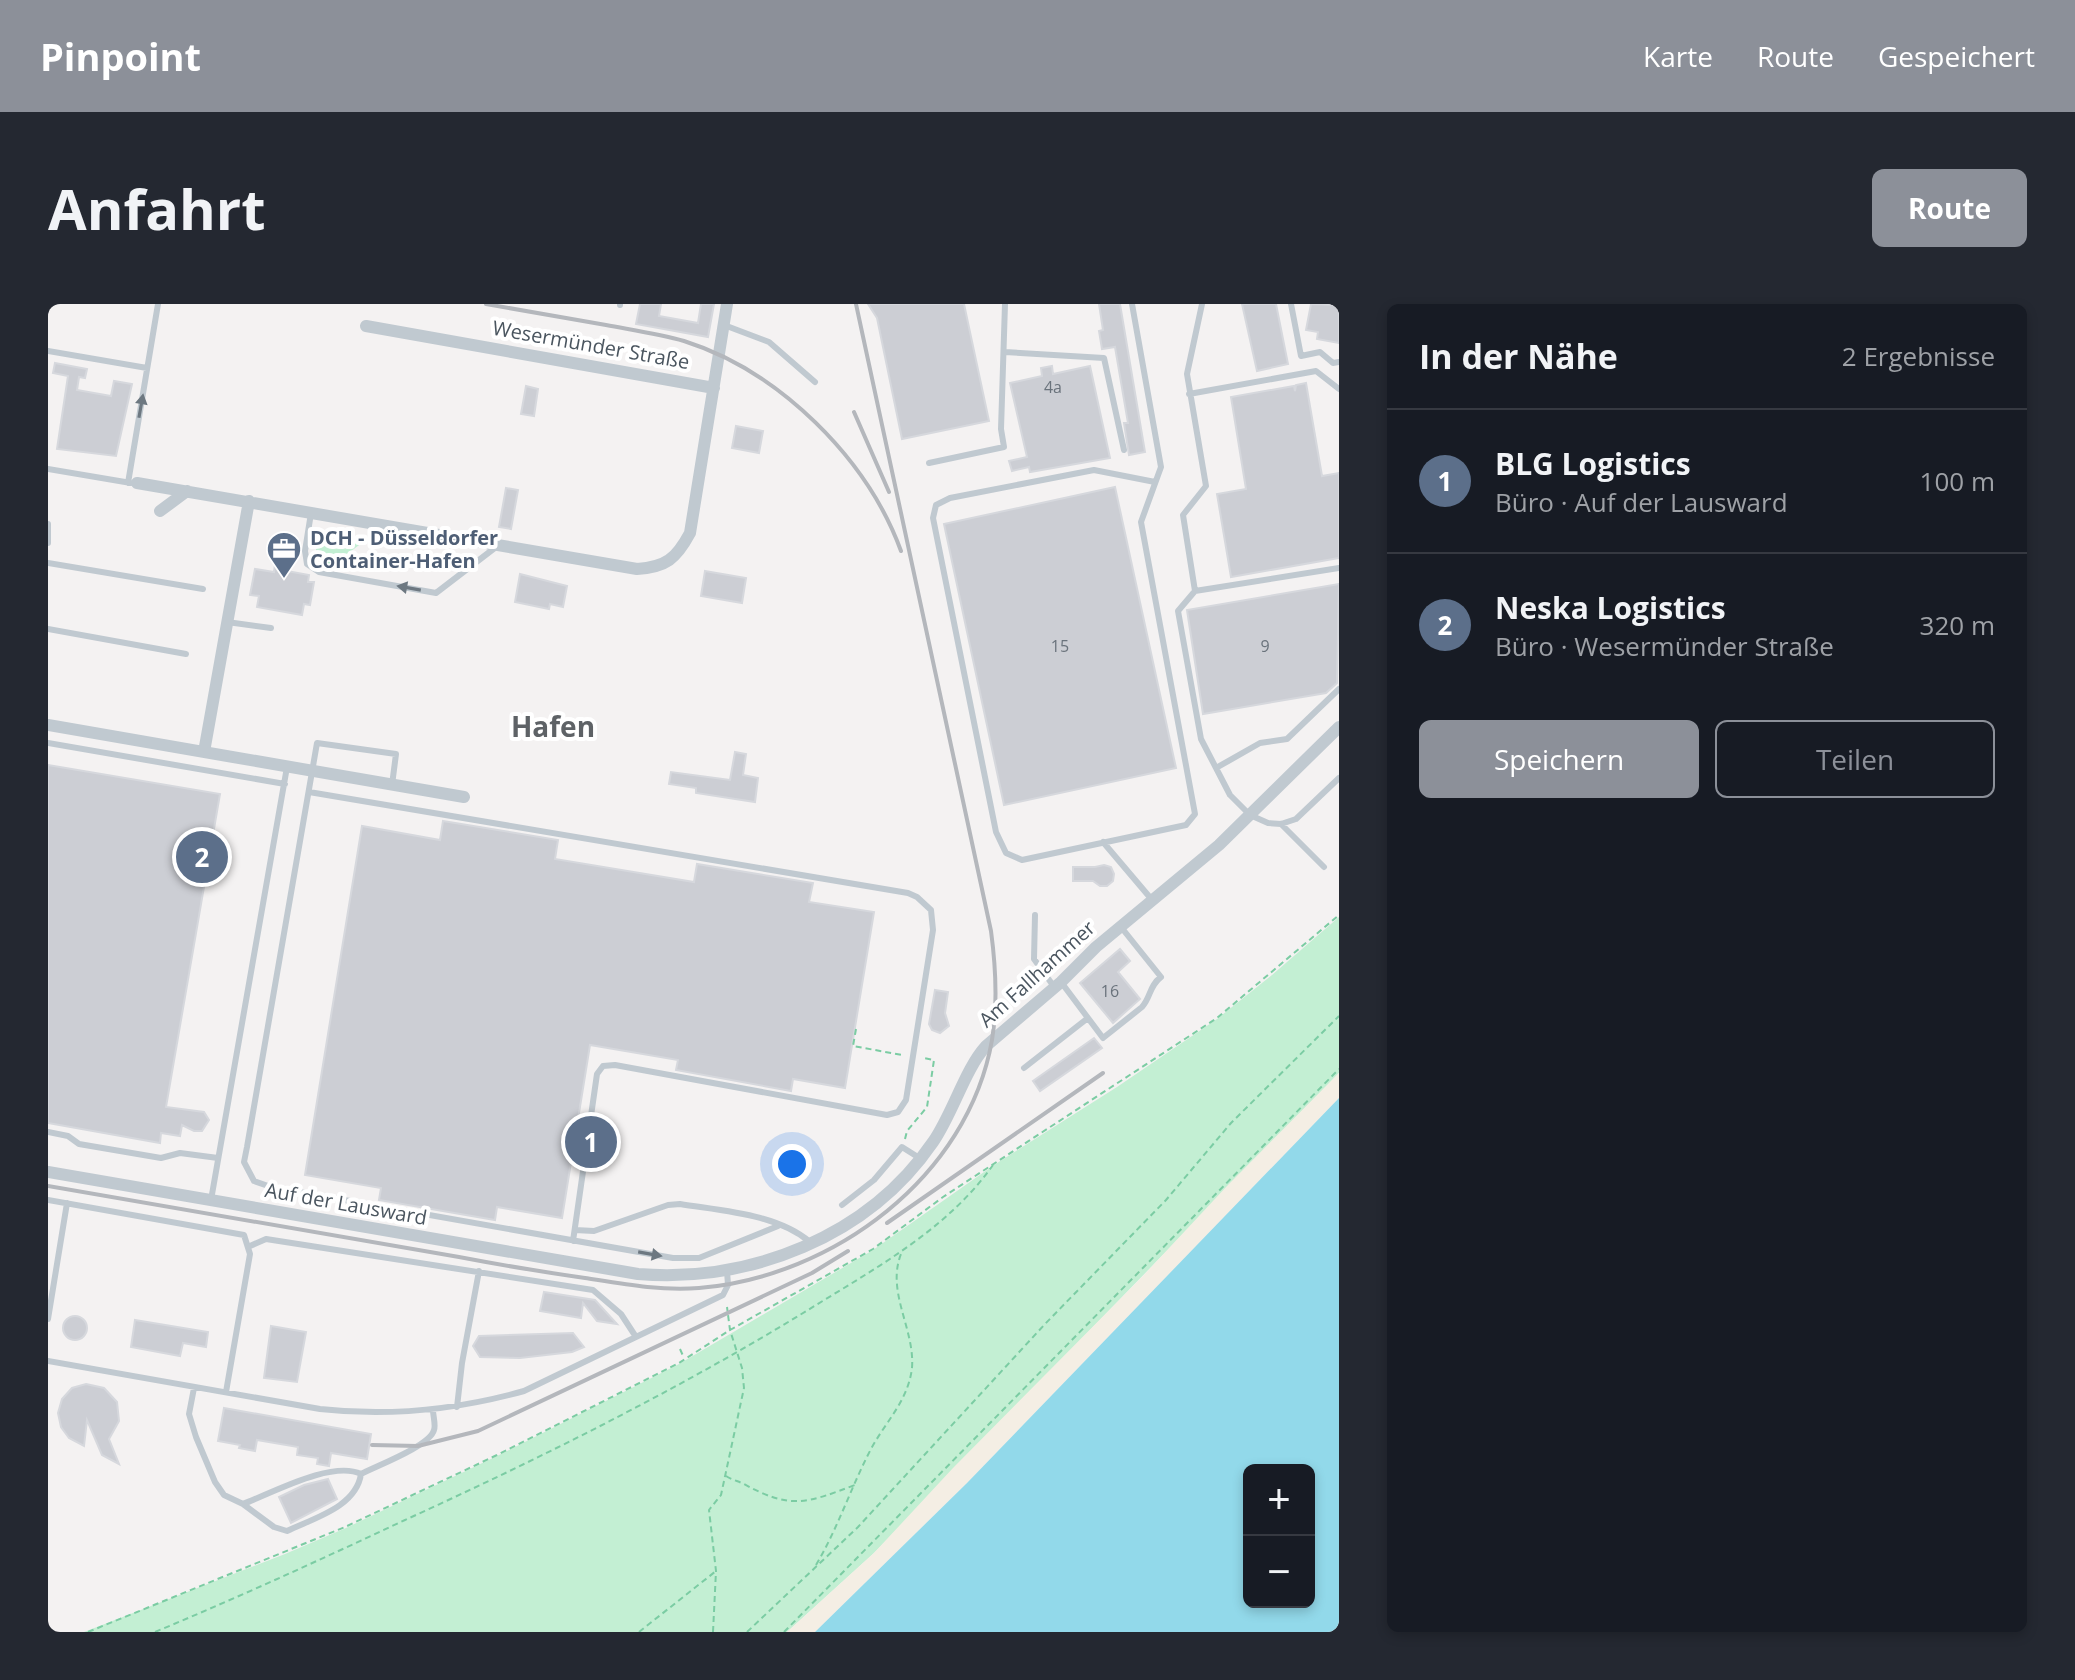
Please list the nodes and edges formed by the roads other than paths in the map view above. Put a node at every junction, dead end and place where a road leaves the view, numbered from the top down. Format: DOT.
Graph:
graph roads {
  1 [pos="158,304"];
  2 [pos="727,304"];
  3 [pos="1005,304"];
  4 [pos="1132,304"];
  5 [pos="1202,304"];
  6 [pos="1291,304"];
  7 [pos="724,325"];
  8 [pos="366,326"];
  9 [pos="48,351"];
  10 [pos="1005,352"];
  11 [pos="1339,362"];
  12 [pos="147,368"];
  13 [pos="815,382"];
  14 [pos="714,388"];
  15 [pos="1339,389"];
  16 [pos="1189,394"];
  17 [pos="1124,450"];
  18 [pos="929,463"];
  19 [pos="48,469"];
  20 [pos="1155,482"];
  21 [pos="132,483"];
  22 [pos="187,491"];
  23 [pos="249,501"];
  24 [pos="160,511"];
  25 [pos="311,512"];
  26 [pos="48,524"];
  27 [pos="48,543"];
  28 [pos="498,545"];
  29 [pos="48,563"];
  30 [pos="1339,568"];
  31 [pos="203,589"];
  32 [pos="1195,591"];
  33 [pos="227,622"];
  34 [pos="271,628"];
  35 [pos="48,629"];
  36 [pos="186,654"];
  37 [pos="1339,689"];
  38 [pos="48,725"];
  39 [pos="1339,727"];
  40 [pos="48,743"];
  41 [pos="204,752"];
  42 [pos="287,767"];
  43 [pos="1216,768"];
  44 [pos="313,772"];
  45 [pos="1339,778"];
  46 [pos="285,784"];
  47 [pos="392,785"];
  48 [pos="309,792"];
  49 [pos="464,797"];
  50 [pos="1250,815"];
  51 [pos="1281,824"];
  52 [pos="1103,842"];
  53 [pos="1324,867"];
  54 [pos="1153,901"];
  55 [pos="1035,915"];
  56 [pos="1121,926"];
  57 [pos="1058,985"];
  58 [pos="1088,1018"];
  59 [pos="1024,1068"];
  60 [pos="48,1132"];
  61 [pos="218,1158"];
  62 [pos="921,1159"];
  63 [pos="48,1172"];
  64 [pos="48,1200"];
  65 [pos="211,1200"];
  66 [pos="67,1203"];
  67 [pos="842,1205"];
  68 [pos="778,1226"];
  69 [pos="575,1230"];
  70 [pos="573,1241"];
  71 [pos="812,1243"];
  72 [pos="250,1246"];
  73 [pos="479,1271"];
  74 [pos="727,1271"];
  75 [pos="638,1274"];
  76 [pos="48,1319"];
  77 [pos="636,1337"];
  78 [pos="48,1361"];
  79 [pos="194,1388"];
  80 [pos="226,1392"];
  81 [pos="457,1407"];
  82 [pos="433,1410"];
  83 [pos="361,1474"];
  84 [pos="243,1504"];
  1 -- 12 [label="lane"];
  2 -- 7 [label="street, Wesermünder Straße"];
  3 -- 10 [label="lane"];
  4 -- 20 [label="lane"];
  5 -- 16 [label="lane"];
  6 -- 11 [label="lane"];
  7 -- 13 [label="lane"];
  7 -- 14 [label="street, Wesermünder Straße"];
  8 -- 14 [label="street, Wesermünder Straße"];
  9 -- 12 [label="lane"];
  10 -- 17 [label="lane"];
  10 -- 18 [label="lane"];
  21 -- 12 [label="lane, one-way"];
  14 -- 28 [label="street, Wesermünder Straße"];
  15 -- 16 [label="lane"];
  16 -- 32 [label="lane"];
  19 -- 21 [label="lane"];
  20 -- 52 [label="lane"];
  20 -- 52 [label="lane"];
  21 -- 22 [label="street, Wesermünder Straße"];
  22 -- 23 [label="street, Wesermünder Straße"];
  22 -- 24 [label="street"];
  23 -- 25 [label="street, Wesermünder Straße"];
  23 -- 33 [label="street"];
  25 -- 28 [label="street, Wesermünder Straße"];
  28 -- 25 [label="lane, one-way"];
  26 -- 27 [label="lane"];
  29 -- 31 [label="lane"];
  30 -- 32 [label="lane"];
  32 -- 43 [label="lane"];
  33 -- 34 [label="lane"];
  33 -- 41 [label="street"];
  35 -- 36 [label="lane"];
  37 -- 43 [label="lane"];
  38 -- 41 [label="street"];
  39 -- 50 [label="street, Am Fallhammer"];
  40 -- 46 [label="lane"];
  41 -- 42 [label="street"];
  42 -- 44 [label="street"];
  42 -- 46 [label="lane"];
  43 -- 50 [label="lane"];
  44 -- 47 [label="street"];
  44 -- 47 [label="lane"];
  44 -- 48 [label="lane"];
  45 -- 51 [label="lane"];
  46 -- 61 [label="lane"];
  47 -- 49 [label="street"];
  48 -- 69 [label="lane"];
  48 -- 70 [label="lane"];
  50 -- 51 [label="lane"];
  50 -- 54 [label="street, Am Fallhammer"];
  51 -- 53 [label="lane"];
  52 -- 54 [label="lane"];
  54 -- 56 [label="street, Am Fallhammer"];
  55 -- 57 [label="lane"];
  56 -- 57 [label="street, Am Fallhammer"];
  56 -- 58 [label="lane"];
  57 -- 58 [label="lane"];
  57 -- 62 [label="street, Am Fallhammer"];
  58 -- 59 [label="lane"];
  60 -- 61 [label="lane"];
  61 -- 65 [label="lane"];
  62 -- 67 [label="lane"];
  62 -- 71 [label="street, Am Fallhammer"];
  63 -- 65 [label="street, Auf der Lausward"];
  64 -- 66 [label="lane"];
  65 -- 75 [label="street, Auf der Lausward"];
  66 -- 72 [label="lane"];
  66 -- 76 [label="lane"];
  68 -- 69 [label="lane"];
  70 -- 68 [label="lane, one-way"];
  68 -- 71 [label="lane"];
  69 -- 70 [label="lane"];
  71 -- 74 [label="street, Am Fallhammer"];
  72 -- 73 [label="lane"];
  72 -- 80 [label="lane"];
  73 -- 77 [label="lane"];
  73 -- 81 [label="lane"];
  74 -- 75 [label="street, Am Fallhammer"];
  74 -- 77 [label="lane"];
  77 -- 81 [label="lane"];
  78 -- 79 [label="lane"];
  79 -- 80 [label="lane"];
  79 -- 84 [label="lane"];
  80 -- 82 [label="lane"];
  81 -- 82 [label="lane"];
  82 -- 83 [label="lane"];
  83 -- 84 [label="lane"];
  83 -- 84 [label="lane"];
}
